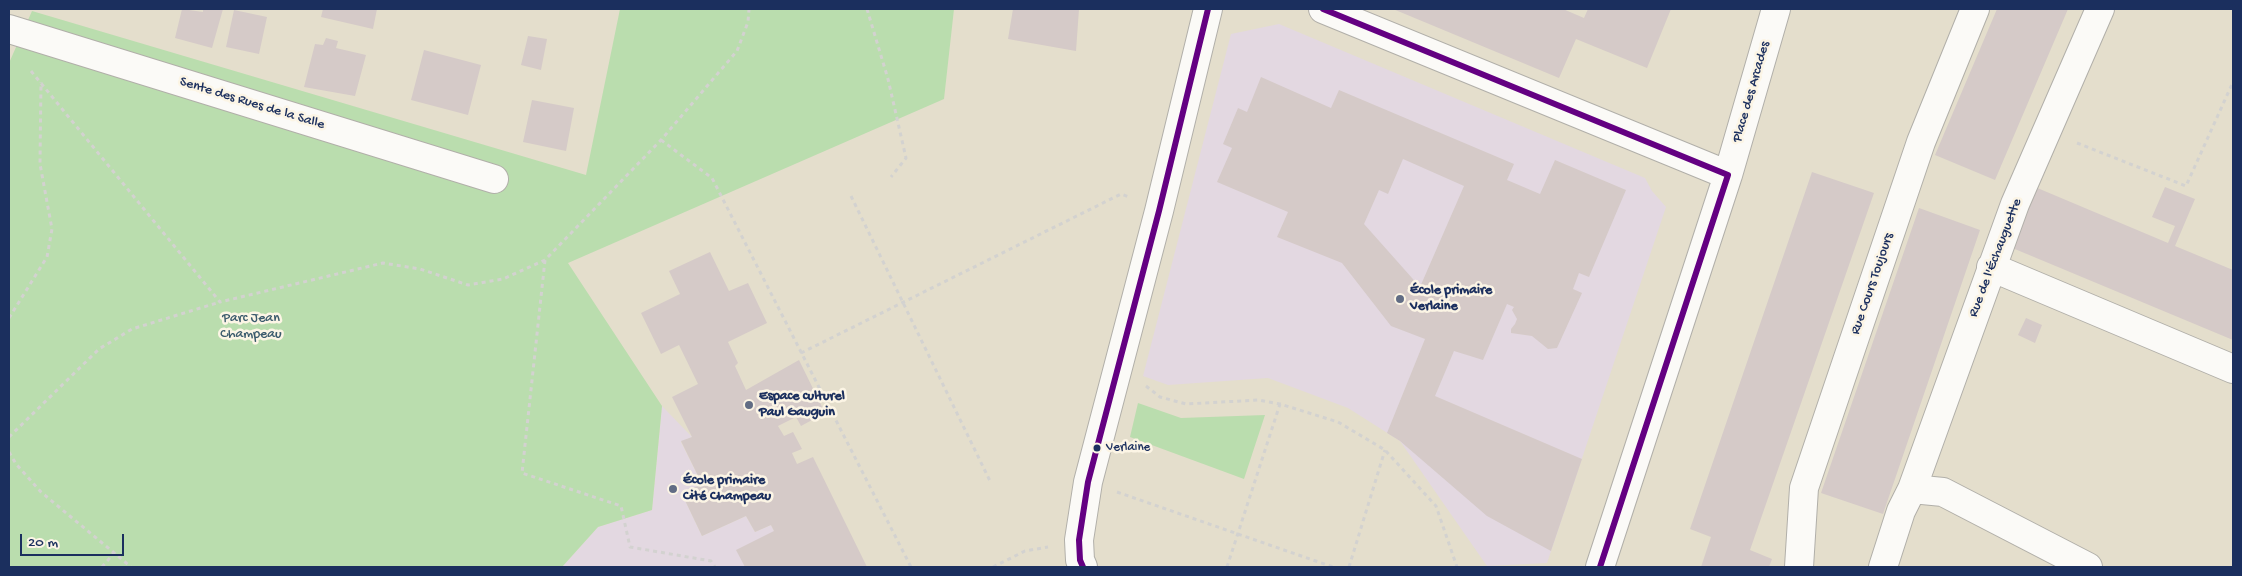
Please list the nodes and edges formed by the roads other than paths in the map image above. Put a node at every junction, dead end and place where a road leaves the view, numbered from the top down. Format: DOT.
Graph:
graph roads {
  1 [pos="1208,9"];
  2 [pos="1323,9"];
  3 [pos="1776,9"];
  4 [pos="1976,9"];
  5 [pos="2100,9"];
  6 [pos="9,29"];
  7 [pos="1728,175"];
  8 [pos="494,179"];
  9 [pos="1991,267"];
  10 [pos="2233,370"];
  11 [pos="1907,500"];
  12 [pos="1083,567"];
  13 [pos="1600,567"];
  14 [pos="1799,567"];
  15 [pos="1882,567"];
  16 [pos="2088,567"];
  1 -- 12 [label="street"];
  2 -- 7 [label="street"];
  3 -- 7 [label="street, Place des Arcades"];
  4 -- 14 [label="street, Rue Cours Toujours"];
  5 -- 9 [label="street, Rue de l'Échauguette"];
  6 -- 8 [label="street, Sente des Rues de la Salle"];
  7 -- 13 [label="street, Place des Arcades"];
  9 -- 10 [label="street"];
  9 -- 11 [label="street, Rue de l'Échauguette"];
  11 -- 15 [label="street, Rue de l'Échauguette"];
  11 -- 16 [label="street"];
}
